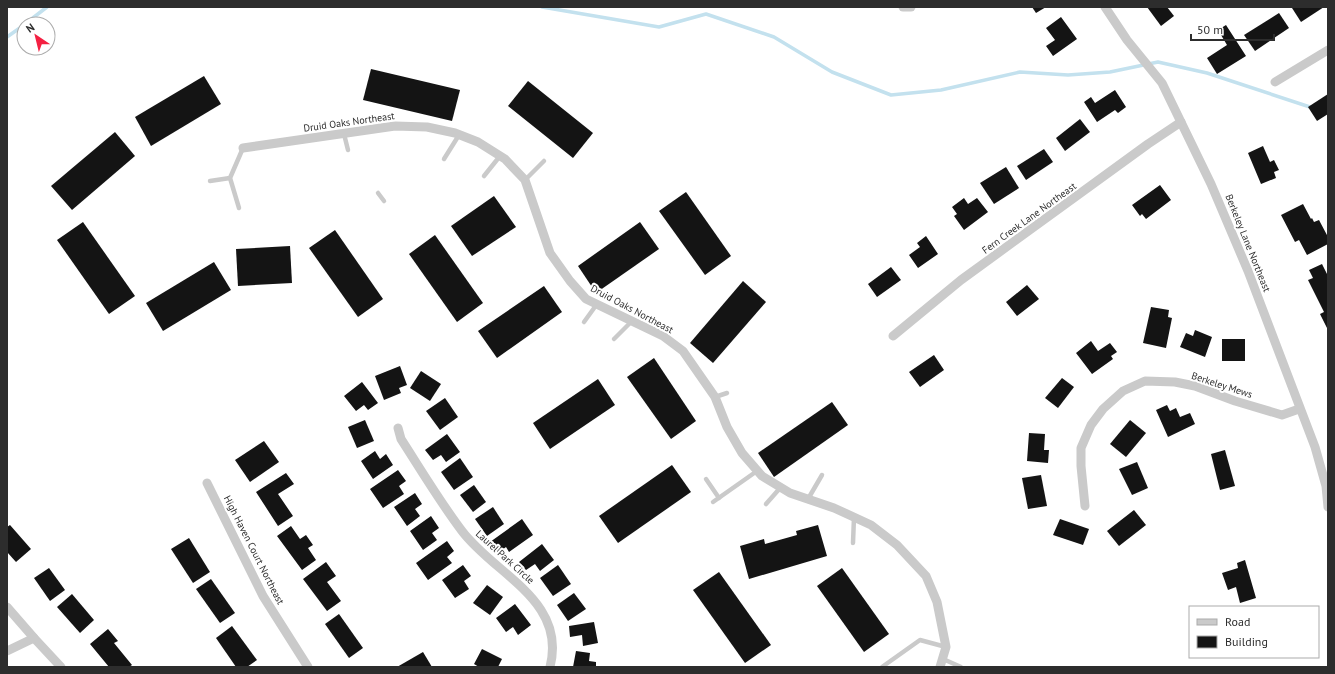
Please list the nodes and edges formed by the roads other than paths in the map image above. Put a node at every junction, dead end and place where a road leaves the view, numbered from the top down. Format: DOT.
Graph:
graph roads {
  1 [pos="903,7"];
  2 [pos="911,7"];
  3 [pos="1105,7"];
  4 [pos="1328,50"];
  5 [pos="1275,82"];
  6 [pos="1182,122"];
  7 [pos="344,134"];
  8 [pos="459,135"];
  9 [pos="243,148"];
  10 [pos="348,150"];
  11 [pos="500,156"];
  12 [pos="444,159"];
  13 [pos="544,161"];
  14 [pos="484,176"];
  15 [pos="230,178"];
  16 [pos="525,180"];
  17 [pos="210,181"];
  18 [pos="378,193"];
  19 [pos="384,201"];
  20 [pos="239,208"];
  21 [pos="597,304"];
  22 [pos="632,321"];
  23 [pos="584,322"];
  24 [pos="893,336"];
  25 [pos="614,339"];
  26 [pos="727,393"];
  27 [pos="715,397"];
  28 [pos="1299,409"];
  29 [pos="398,428"];
  30 [pos="757,471"];
  31 [pos="822,475"];
  32 [pos="706,479"];
  33 [pos="207,483"];
  34 [pos="781,487"];
  35 [pos="719,498"];
  36 [pos="808,499"];
  37 [pos="713,502"];
  38 [pos="766,504"];
  39 [pos="1085,506"];
  40 [pos="1328,507"];
  41 [pos="854,517"];
  42 [pos="853,543"];
  43 [pos="7,607"];
  44 [pos="34,638"];
  45 [pos="946,647"];
  46 [pos="7,651"];
  47 [pos="942,663"];
  48 [pos="61,667"];
  49 [pos="308,667"];
  50 [pos="550,667"];
  51 [pos="882,667"];
  52 [pos="961,667"];
  1 -- 2 [label="street"];
  3 -- 6 [label="street, Berkeley Lane Northeast"];
  4 -- 5 [label="street"];
  6 -- 24 [label="street, Fern Creek Lane Northeast"];
  6 -- 28 [label="street, Berkeley Lane Northeast"];
  7 -- 8 [label="street, Druid Oaks Northeast"];
  7 -- 9 [label="street, Druid Oaks Northeast"];
  7 -- 10 [label="lane"];
  8 -- 11 [label="street, Druid Oaks Northeast"];
  8 -- 12 [label="lane"];
  9 -- 15 [label="lane"];
  11 -- 14 [label="lane"];
  11 -- 16 [label="street, Druid Oaks Northeast"];
  13 -- 16 [label="lane"];
  15 -- 17 [label="lane"];
  15 -- 20 [label="lane"];
  16 -- 21 [label="street, Druid Oaks Northeast"];
  18 -- 19 [label="lane"];
  21 -- 22 [label="street, Druid Oaks Northeast"];
  21 -- 23 [label="lane"];
  22 -- 25 [label="lane"];
  22 -- 27 [label="street, Druid Oaks Northeast"];
  26 -- 27 [label="lane"];
  27 -- 30 [label="street, Druid Oaks Northeast"];
  28 -- 39 [label="street, Berkeley Mews"];
  28 -- 40 [label="street, Berkeley Lane Northeast"];
  29 -- 50 [label="street, Laurel Park Circle"];
  30 -- 34 [label="street, Druid Oaks Northeast"];
  30 -- 35 [label="lane"];
  31 -- 36 [label="lane"];
  32 -- 35 [label="lane"];
  33 -- 49 [label="street, High Haven Court Northeast"];
  34 -- 36 [label="street, Druid Oaks Northeast"];
  34 -- 38 [label="lane"];
  35 -- 37 [label="lane"];
  36 -- 41 [label="street, Druid Oaks Northeast"];
  41 -- 42 [label="lane"];
  41 -- 45 [label="street, Druid Oaks Northeast"];
  43 -- 44 [label="street"];
  44 -- 46 [label="street"];
  44 -- 48 [label="street"];
  45 -- 47 [label="street, Druid Oaks Northeast"];
  45 -- 51 [label="lane"];
  47 -- 52 [label="lane"];
}
